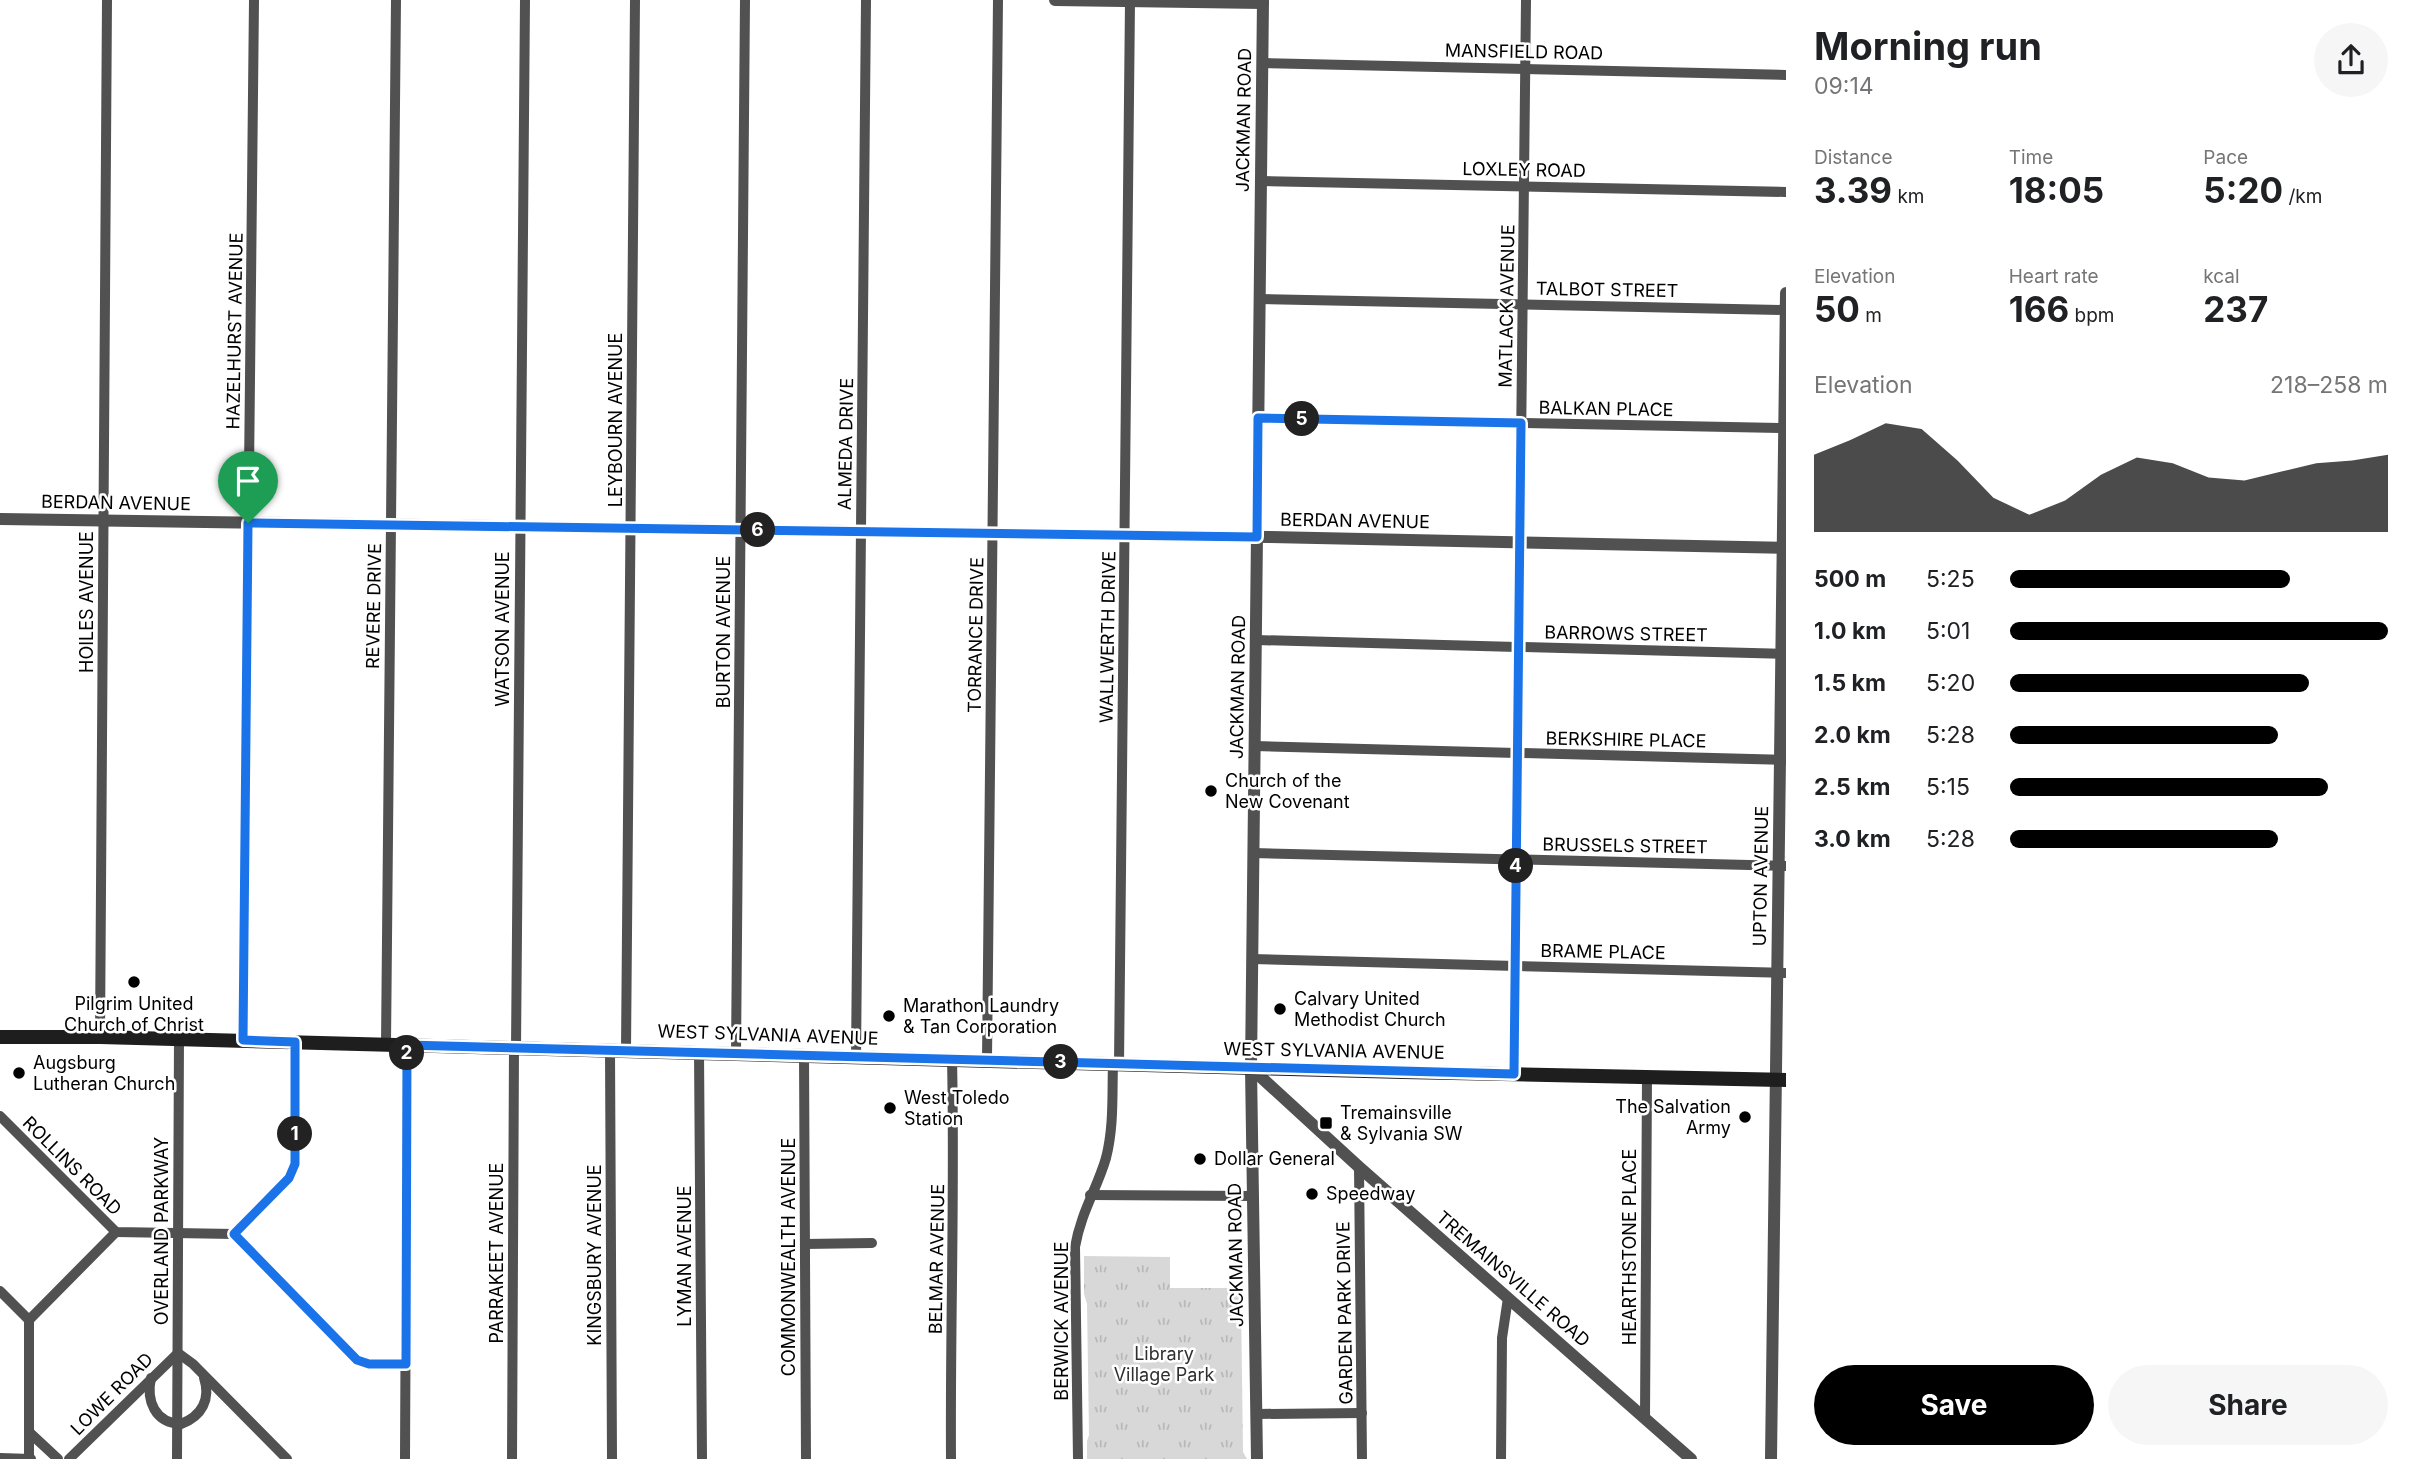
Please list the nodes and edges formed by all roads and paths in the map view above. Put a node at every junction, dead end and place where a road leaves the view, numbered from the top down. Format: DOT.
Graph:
graph roads {
  1 [pos="107,0"];
  2 [pos="254,0"];
  3 [pos="396,0"];
  4 [pos="525,0"];
  5 [pos="635,0"];
  6 [pos="745,0"];
  7 [pos="866,0"];
  8 [pos="998,0"];
  9 [pos="1055,0"];
  10 [pos="1526,0"];
  11 [pos="1130,1"];
  12 [pos="1203,1"];
  13 [pos="1263,1"];
  14 [pos="1262,63"];
  15 [pos="1525,68"];
  16 [pos="1786,75"];
  17 [pos="1261,181"];
  18 [pos="1524,186"];
  19 [pos="1786,192"];
  20 [pos="1786,293"];
  21 [pos="1259,299"];
  22 [pos="1523,304"];
  23 [pos="1786,310"];
  24 [pos="1786,334"];
  25 [pos="1258,418"];
  26 [pos="1521,423"];
  27 [pos="1785,437"];
  28 [pos="0,519"];
  29 [pos="103,521"];
  30 [pos="248,523"];
  31 [pos="391,525"];
  32 [pos="520,527"];
  33 [pos="630,528"];
  34 [pos="740,530"];
  35 [pos="861,531"];
  36 [pos="992,533"];
  37 [pos="1124,535"];
  38 [pos="1257,537"];
  39 [pos="1520,542"];
  40 [pos="1784,548"];
  41 [pos="1256,640"];
  42 [pos="1518,647"];
  43 [pos="1784,654"];
  44 [pos="1255,746"];
  45 [pos="1517,753"];
  46 [pos="1783,760"];
  47 [pos="1253,853"];
  48 [pos="1516,859"];
  49 [pos="1782,866"];
  50 [pos="1252,959"];
  51 [pos="1515,966"];
  52 [pos="1782,972"];
  53 [pos="0,1037"];
  54 [pos="100,1037"];
  55 [pos="179,1039"];
  56 [pos="243,1040"];
  57 [pos="295,1042"];
  58 [pos="386,1044"];
  59 [pos="407,1045"];
  60 [pos="515,1048"];
  61 [pos="610,1050"];
  62 [pos="626,1050"];
  63 [pos="699,1052"];
  64 [pos="736,1054"];
  65 [pos="804,1055"];
  66 [pos="856,1057"];
  67 [pos="952,1059"];
  68 [pos="987,1060"];
  69 [pos="1116,1064"];
  70 [pos="1251,1068"];
  71 [pos="1514,1074"];
  72 [pos="1647,1077"];
  73 [pos="1781,1080"];
  74 [pos="0,1116"];
  75 [pos="1359,1167"];
  76 [pos="1090,1195"];
  77 [pos="1253,1196"];
  78 [pos="116,1232"];
  79 [pos="178,1233"];
  80 [pos="234,1234"];
  81 [pos="872,1243"];
  82 [pos="805,1244"];
  83 [pos="0,1291"];
  84 [pos="1508,1298"];
  85 [pos="29,1320"];
  86 [pos="178,1353"];
  87 [pos="406,1364"];
  88 [pos="204,1377"];
  89 [pos="151,1378"];
  90 [pos="1362,1413"];
  91 [pos="1256,1414"];
  92 [pos="1645,1418"];
  93 [pos="177,1424"];
  94 [pos="29,1432"];
  95 [pos="0,1458"];
  96 [pos="30,1459"];
  97 [pos="58,1459"];
  98 [pos="69,1459"];
  99 [pos="177,1459"];
  100 [pos="286,1459"];
  101 [pos="405,1459"];
  102 [pos="512,1459"];
  103 [pos="612,1459"];
  104 [pos="702,1459"];
  105 [pos="806,1459"];
  106 [pos="951,1459"];
  107 [pos="1078,1459"];
  108 [pos="1257,1459"];
  109 [pos="1362,1459"];
  110 [pos="1500,1459"];
  111 [pos="1691,1459"];
  112 [pos="1771,1459"];
  1 -- 29 [label="street, HOILES AVENUE"];
  2 -- 30 [label="street, HAZELHURST AVENUE"];
  3 -- 31 [label="street, REVERE DRIVE"];
  4 -- 32 [label="street, WATSON AVENUE"];
  5 -- 33 [label="street, LEYBOURN AVENUE"];
  6 -- 34 [label="street, BURTON AVENUE"];
  7 -- 35 [label="street, ALMEDA DRIVE"];
  8 -- 36 [label="street, TORRANCE DRIVE"];
  9 -- 11 [label="street"];
  10 -- 15 [label="street, MATLACK AVENUE"];
  11 -- 12 [label="street"];
  11 -- 37 [label="street, WALLWERTH DRIVE"];
  12 -- 13 [label="street"];
  13 -- 14 [label="street, JACKMAN ROAD"];
  14 -- 15 [label="street, MANSFIELD ROAD"];
  14 -- 17 [label="street, JACKMAN ROAD"];
  15 -- 16 [label="street, MANSFIELD ROAD"];
  15 -- 18 [label="street, MATLACK AVENUE"];
  17 -- 18 [label="street, LOXLEY ROAD"];
  17 -- 21 [label="street, JACKMAN ROAD"];
  18 -- 19 [label="street, LOXLEY ROAD"];
  18 -- 22 [label="street, MATLACK AVENUE"];
  20 -- 23 [label="street, UPTON AVENUE"];
  21 -- 22 [label="street, TALBOT STREET"];
  21 -- 25 [label="street, JACKMAN ROAD"];
  22 -- 23 [label="street, TALBOT STREET"];
  22 -- 26 [label="street, MATLACK AVENUE"];
  23 -- 24 [label="street, UPTON AVENUE"];
  24 -- 27 [label="street, UPTON AVENUE"];
  25 -- 26 [label="street, BALKAN PLACE"];
  25 -- 38 [label="street, JACKMAN ROAD"];
  26 -- 27 [label="street, BALKAN PLACE"];
  26 -- 39 [label="street, MATLACK AVENUE"];
  27 -- 40 [label="street, UPTON AVENUE"];
  28 -- 29 [label="street, BERDAN AVENUE"];
  29 -- 30 [label="street, BERDAN AVENUE"];
  29 -- 54 [label="street, HOILES AVENUE"];
  30 -- 31 [label="street, BERDAN AVENUE"];
  30 -- 56 [label="street, HAZELHURST AVENUE"];
  31 -- 32 [label="street, BERDAN AVENUE"];
  31 -- 58 [label="street, REVERE DRIVE"];
  32 -- 33 [label="street, BERDAN AVENUE"];
  32 -- 60 [label="street, WATSON AVENUE"];
  33 -- 34 [label="street, BERDAN AVENUE"];
  33 -- 62 [label="street, LEYBOURN AVENUE"];
  34 -- 35 [label="street, BERDAN AVENUE"];
  34 -- 64 [label="street, BURTON AVENUE"];
  35 -- 36 [label="street, BERDAN AVENUE"];
  35 -- 66 [label="street, ALMEDA DRIVE"];
  36 -- 37 [label="street, BERDAN AVENUE"];
  36 -- 68 [label="street, TORRANCE DRIVE"];
  37 -- 38 [label="street, BERDAN AVENUE"];
  37 -- 69 [label="street, WALLWERTH DRIVE"];
  38 -- 39 [label="street, BERDAN AVENUE"];
  38 -- 41 [label="street, JACKMAN ROAD"];
  39 -- 40 [label="street, BERDAN AVENUE"];
  39 -- 42 [label="street, MATLACK AVENUE"];
  40 -- 43 [label="street, UPTON AVENUE"];
  41 -- 42 [label="street, BARROWS STREET"];
  41 -- 44 [label="street, JACKMAN ROAD"];
  42 -- 43 [label="street, BARROWS STREET"];
  42 -- 45 [label="street, MATLACK AVENUE"];
  43 -- 46 [label="street, UPTON AVENUE"];
  44 -- 45 [label="street, BERKSHIRE PLACE"];
  44 -- 47 [label="street, JACKMAN ROAD"];
  45 -- 46 [label="street, BERKSHIRE PLACE"];
  45 -- 48 [label="street, MATLACK AVENUE"];
  46 -- 49 [label="street, UPTON AVENUE"];
  47 -- 48 [label="street, BRUSSELS STREET"];
  47 -- 50 [label="street, JACKMAN ROAD"];
  48 -- 49 [label="street, BRUSSELS STREET"];
  48 -- 51 [label="street, MATLACK AVENUE"];
  49 -- 52 [label="street, UPTON AVENUE"];
  50 -- 51 [label="street, BRAME PLACE"];
  50 -- 70 [label="street, JACKMAN ROAD"];
  51 -- 52 [label="street, BRAME PLACE"];
  51 -- 71 [label="street, MATLACK AVENUE"];
  52 -- 73 [label="street, UPTON AVENUE"];
  53 -- 54 [label="main road, WEST SYLVANIA AVENUE"];
  54 -- 55 [label="main road, WEST SYLVANIA AVENUE"];
  55 -- 56 [label="main road, WEST SYLVANIA AVENUE"];
  55 -- 79 [label="street, OVERLAND PARKWAY"];
  56 -- 57 [label="main road, WEST SYLVANIA AVENUE"];
  57 -- 58 [label="main road, WEST SYLVANIA AVENUE"];
  57 -- 80 [label="street"];
  58 -- 59 [label="main road, WEST SYLVANIA AVENUE"];
  59 -- 60 [label="main road, WEST SYLVANIA AVENUE"];
  59 -- 87 [label="street"];
  60 -- 61 [label="main road, WEST SYLVANIA AVENUE"];
  60 -- 102 [label="street, PARRAKEET AVENUE"];
  61 -- 62 [label="main road, WEST SYLVANIA AVENUE"];
  61 -- 103 [label="street, KINGSBURY AVENUE"];
  62 -- 63 [label="main road, WEST SYLVANIA AVENUE"];
  63 -- 64 [label="main road, WEST SYLVANIA AVENUE"];
  63 -- 104 [label="street, LYMAN AVENUE"];
  64 -- 65 [label="main road, WEST SYLVANIA AVENUE"];
  65 -- 66 [label="main road, WEST SYLVANIA AVENUE"];
  65 -- 82 [label="street, COMMONWEALTH AVENUE"];
  66 -- 67 [label="main road, WEST SYLVANIA AVENUE"];
  67 -- 68 [label="main road, WEST SYLVANIA AVENUE"];
  67 -- 106 [label="street, BELMAR AVENUE"];
  68 -- 69 [label="main road, WEST SYLVANIA AVENUE"];
  69 -- 70 [label="main road, WEST SYLVANIA AVENUE"];
  69 -- 76 [label="street, BERWICK AVENUE"];
  70 -- 71 [label="main road, WEST SYLVANIA AVENUE"];
  70 -- 75 [label="street, TREMAINSVILLE ROAD"];
  70 -- 77 [label="street, JACKMAN ROAD"];
  71 -- 72 [label="main road, WEST SYLVANIA AVENUE"];
  72 -- 73 [label="main road, WEST SYLVANIA AVENUE"];
  72 -- 92 [label="street, HEARTHSTONE PLACE"];
  73 -- 112 [label="street, UPTON AVENUE"];
  74 -- 78 [label="street, ROLLINS ROAD"];
  75 -- 84 [label="street, TREMAINSVILLE ROAD"];
  75 -- 90 [label="street, GARDEN PARK DRIVE"];
  76 -- 77 [label="street"];
  76 -- 107 [label="street, BERWICK AVENUE"];
  77 -- 91 [label="street, JACKMAN ROAD"];
  78 -- 79 [label="street, ROLLINS ROAD"];
  78 -- 85 [label="street"];
  79 -- 80 [label="street, ROLLINS ROAD"];
  79 -- 86 [label="street, OVERLAND PARKWAY"];
  80 -- 87 [label="street"];
  81 -- 82 [label="street"];
  82 -- 105 [label="street, COMMONWEALTH AVENUE"];
  83 -- 85 [label="street"];
  84 -- 92 [label="street, TREMAINSVILLE ROAD"];
  84 -- 110 [label="street"];
  85 -- 94 [label="street"];
  86 -- 88 [label="street"];
  86 -- 89 [label="street, LOWE ROAD"];
  86 -- 93 [label="street, OVERLAND PARKWAY"];
  87 -- 101 [label="street"];
  88 -- 93 [label="street"];
  88 -- 100 [label="street"];
  89 -- 93 [label="street"];
  89 -- 98 [label="street, LOWE ROAD"];
  90 -- 91 [label="street"];
  90 -- 109 [label="street, GARDEN PARK DRIVE"];
  91 -- 108 [label="street, JACKMAN ROAD"];
  92 -- 111 [label="street, TREMAINSVILLE ROAD"];
  93 -- 99 [label="street, OVERLAND PARKWAY"];
  94 -- 96 [label="street"];
  94 -- 97 [label="street"];
  95 -- 96 [label="street"];
}
